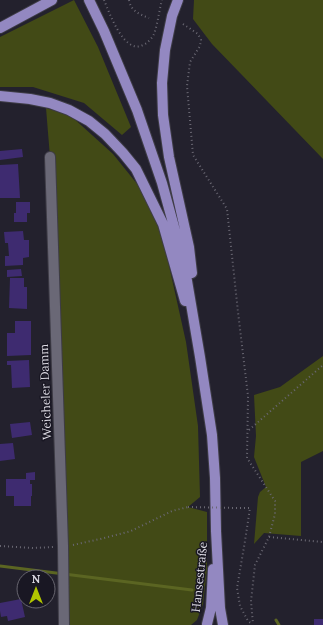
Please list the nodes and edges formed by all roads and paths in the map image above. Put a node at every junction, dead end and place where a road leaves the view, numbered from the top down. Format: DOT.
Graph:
graph roads {
  1 [pos="52,0"];
  2 [pos="104,0"];
  3 [pos="129,0"];
  4 [pos="162,0"];
  5 [pos="178,0"];
  6 [pos="90,3"];
  7 [pos="149,18"];
  8 [pos="183,24"];
  9 [pos="0,28"];
  10 [pos="0,96"];
  11 [pos="50,157"];
  12 [pos="200,357"];
  13 [pos="323,365"];
  14 [pos="248,431"];
  15 [pos="216,531"];
  16 [pos="269,537"];
  17 [pos="323,542"];
  18 [pos="0,546"];
  19 [pos="63,546"];
  20 [pos="64,625"];
  21 [pos="205,625"];
  22 [pos="222,625"];
  23 [pos="253,625"];
  1 -- 9 [label="main road"];
  2 -- 4 [label="path"];
  3 -- 7 [label="path"];
  5 -- 12 [label="main road"];
  6 -- 12 [label="main road"];
  8 -- 14 [label="path"];
  10 -- 12 [label="main road"];
  11 -- 19 [label="street, Weicheler Damm"];
  12 -- 15 [label="main road"];
  13 -- 14 [label="path"];
  14 -- 16 [label="path"];
  15 -- 21 [label="main road, Hansestraße"];
  15 -- 22 [label="main road, Hansestraße"];
  16 -- 17 [label="path"];
  16 -- 23 [label="path"];
  18 -- 19 [label="path"];
  19 -- 20 [label="street, Weicheler Damm"];
  19 -- 23 [label="path, bridge"];
  21 -- 22 [label="main road"];
}
